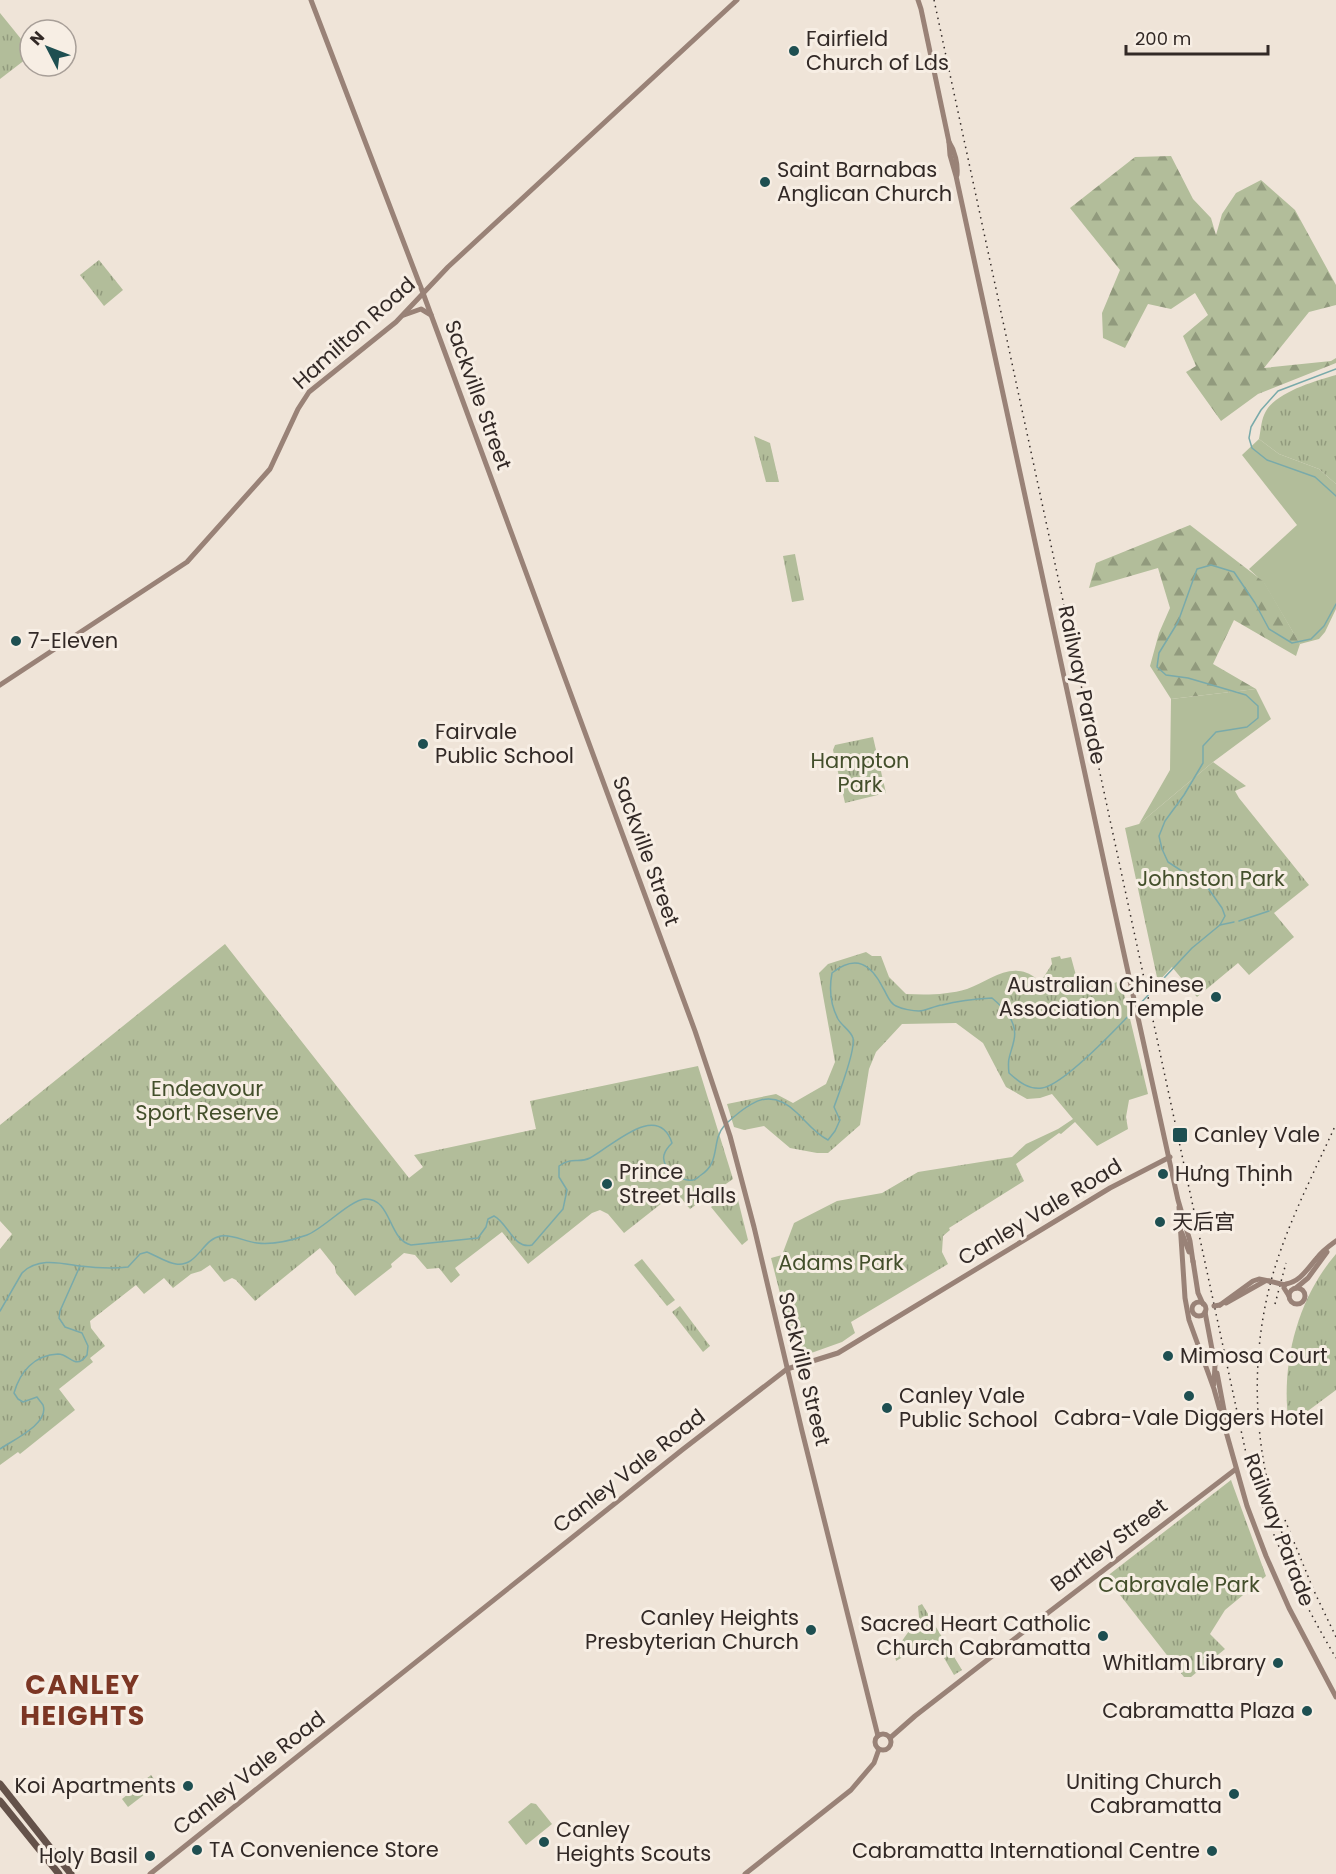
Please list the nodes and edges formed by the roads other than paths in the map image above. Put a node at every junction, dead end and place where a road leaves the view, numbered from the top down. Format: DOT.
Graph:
graph roads {
  1 [pos="311,0"];
  2 [pos="737,0"];
  3 [pos="920,0"];
  4 [pos="423,293"];
  5 [pos="431,316"];
  6 [pos="396,322"];
  7 [pos="0,685"];
  8 [pos="1170,1157"];
  9 [pos="1179,1203"];
  10 [pos="1179,1223"];
  11 [pos="1185,1241"];
  12 [pos="1336,1242"];
  13 [pos="1193,1262"];
  14 [pos="1182,1264"];
  15 [pos="1309,1276"];
  16 [pos="1269,1281"];
  17 [pos="1282,1285"];
  18 [pos="1198,1288"];
  19 [pos="1295,1288"];
  20 [pos="1248,1290"];
  21 [pos="1235,1294"];
  22 [pos="1305,1295"];
  23 [pos="1289,1296"];
  24 [pos="1203,1304"];
  25 [pos="1217,1305"];
  26 [pos="1193,1306"];
  27 [pos="1205,1312"];
  28 [pos="1195,1314"];
  29 [pos="1208,1334"];
  30 [pos="1215,1365"];
  31 [pos="787,1369"];
  32 [pos="1214,1389"];
  33 [pos="1228,1438"];
  34 [pos="1236,1469"];
  35 [pos="1336,1697"];
  36 [pos="878,1736"];
  37 [pos="890,1738"];
  38 [pos="879,1749"];
  39 [pos="0,1784"];
  40 [pos="0,1801"];
  41 [pos="59,1874"];
  42 [pos="71,1874"];
  43 [pos="150,1874"];
  44 [pos="746,1874"];
  1 -- 4 [label="main road, Sackville Street"];
  2 -- 4 [label="main road, Hamilton Road"];
  3 -- 8 [label="main road, Railway Parade"];
  4 -- 5 [label="main road, Sackville Street"];
  4 -- 6 [label="main road, Hamilton Road"];
  5 -- 6 [label="main road"];
  5 -- 31 [label="main road, Sackville Street"];
  6 -- 7 [label="main road, Hamilton Road"];
  8 -- 9 [label="main road, Railway Parade"];
  8 -- 31 [label="main road, Canley Vale Road"];
  9 -- 10 [label="main road, Railway Parade"];
  9 -- 11 [label="main road"];
  9 -- 13 [label="main road, Railway Parade"];
  10 -- 11 [label="main road"];
  10 -- 14 [label="main road, Railway Parade"];
  11 -- 13 [label="main road"];
  11 -- 14 [label="main road"];
  12 -- 15 [label="main road"];
  12 -- 17 [label="main road"];
  13 -- 18 [label="main road"];
  14 -- 32 [label="main road, Railway Parade"];
  15 -- 19 [label="main road"];
  15 -- 22 [label="main road"];
  16 -- 17 [label="main road, bridge"];
  16 -- 20 [label="main road"];
  16 -- 21 [label="main road"];
  17 -- 19 [label="main road"];
  17 -- 23 [label="main road"];
  18 -- 24 [label="main road"];
  18 -- 26 [label="main road"];
  19 -- 22 [label="main road"];
  19 -- 23 [label="main road"];
  20 -- 21 [label="main road"];
  20 -- 25 [label="main road"];
  21 -- 25 [label="main road"];
  22 -- 23 [label="main road"];
  24 -- 25 [label="main road"];
  24 -- 26 [label="main road"];
  24 -- 27 [label="main road"];
  25 -- 27 [label="main road"];
  26 -- 28 [label="main road"];
  27 -- 28 [label="main road"];
  27 -- 29 [label="main road"];
  28 -- 29 [label="main road"];
  29 -- 30 [label="main road"];
  30 -- 32 [label="main road"];
  30 -- 33 [label="main road, Railway Parade"];
  31 -- 36 [label="main road, Sackville Street"];
  31 -- 43 [label="main road, Canley Vale Road"];
  32 -- 33 [label="main road, Railway Parade"];
  33 -- 34 [label="main road, Railway Parade"];
  34 -- 35 [label="main road, Railway Parade"];
  34 -- 37 [label="main road, Bartley Street"];
  36 -- 37 [label="main road"];
  36 -- 38 [label="main road"];
  37 -- 38 [label="main road"];
  38 -- 44 [label="main road"];
  39 -- 42 [label="highway"];
  40 -- 41 [label="highway"];
}
